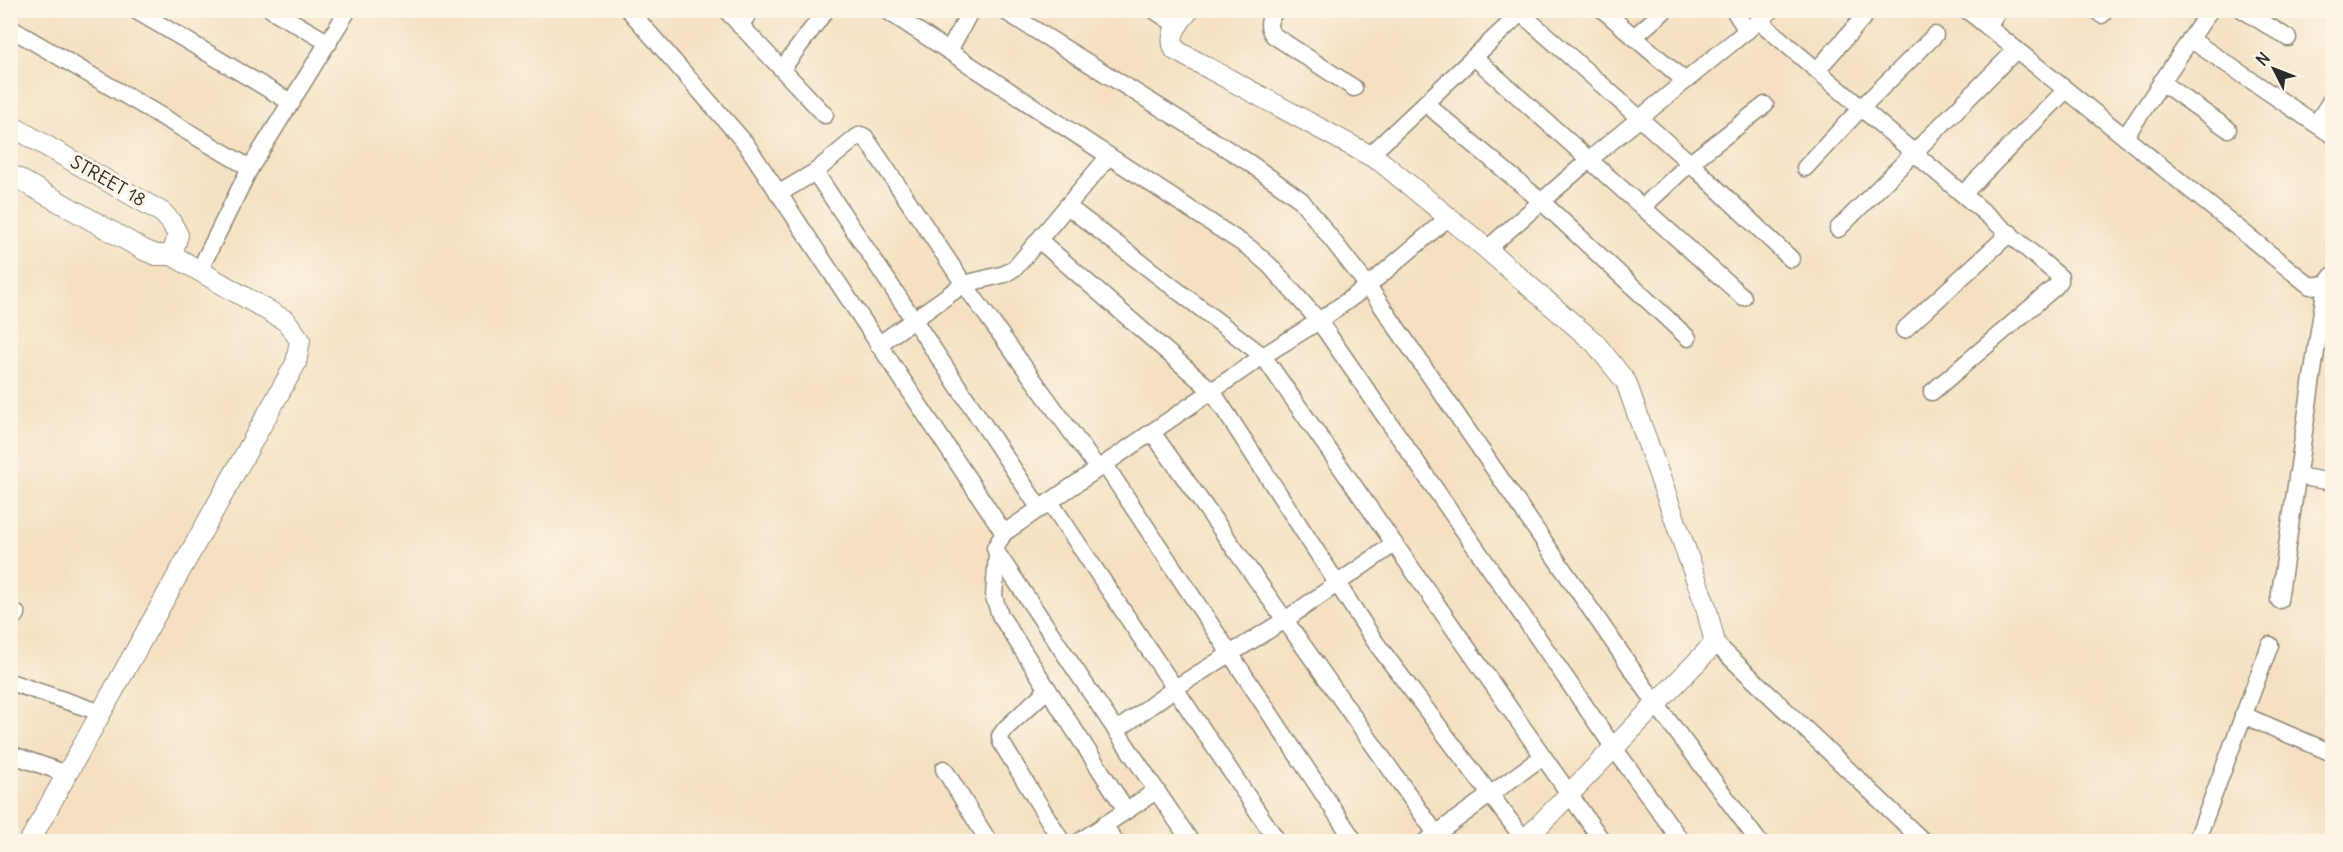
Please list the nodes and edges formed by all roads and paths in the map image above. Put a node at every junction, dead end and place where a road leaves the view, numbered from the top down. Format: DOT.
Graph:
graph roads {
  1 [pos="135,10"];
  2 [pos="272,10"];
  3 [pos="348,10"];
  4 [pos="629,10"];
  5 [pos="726,10"];
  6 [pos="751,10"];
  7 [pos="826,10"];
  8 [pos="886,10"];
  9 [pos="971,10"];
  10 [pos="1003,10"];
  11 [pos="1154,10"];
  12 [pos="1276,10"];
  13 [pos="1603,10"];
  14 [pos="1665,10"];
  15 [pos="1734,10"];
  16 [pos="1870,10"];
  17 [pos="1967,10"];
  18 [pos="1999,10"];
  19 [pos="2210,10"];
  20 [pos="2243,10"];
  21 [pos="1523,12"];
  22 [pos="1183,18"];
  23 [pos="1759,21"];
  24 [pos="740,26"];
  25 [pos="1988,27"];
  26 [pos="10,28"];
  27 [pos="1935,35"];
  28 [pos="1634,37"];
  29 [pos="2288,38"];
  30 [pos="2190,39"];
  31 [pos="329,43"];
  32 [pos="2016,50"];
  33 [pos="950,51"];
  34 [pos="1474,57"];
  35 [pos="782,69"];
  36 [pos="1817,70"];
  37 [pos="1685,81"];
  38 [pos="2161,82"];
  39 [pos="1353,88"];
  40 [pos="2066,90"];
  41 [pos="2332,99"];
  42 [pos="1425,103"];
  43 [pos="292,104"];
  44 [pos="1766,105"];
  45 [pos="1861,108"];
  46 [pos="825,116"];
  47 [pos="1641,118"];
  48 [pos="2316,124"];
  49 [pos="10,125"];
  50 [pos="2228,129"];
  51 [pos="2332,135"];
  52 [pos="2125,137"];
  53 [pos="1914,153"];
  54 [pos="1370,155"];
  55 [pos="1110,156"];
  56 [pos="1590,159"];
  57 [pos="1690,163"];
  58 [pos="250,168"];
  59 [pos="1805,168"];
  60 [pos="815,172"];
  61 [pos="10,174"];
  62 [pos="778,194"];
  63 [pos="1963,194"];
  64 [pos="1541,201"];
  65 [pos="1067,206"];
  66 [pos="1643,207"];
  67 [pos="1449,217"];
  68 [pos="1838,229"];
  69 [pos="2010,233"];
  70 [pos="1039,240"];
  71 [pos="1487,249"];
  72 [pos="172,255"];
  73 [pos="1791,259"];
  74 [pos="199,271"];
  75 [pos="2329,280"];
  76 [pos="964,284"];
  77 [pos="1368,285"];
  78 [pos="1743,297"];
  79 [pos="915,319"];
  80 [pos="1319,321"];
  81 [pos="1904,330"];
  82 [pos="1688,338"];
  83 [pos="878,345"];
  84 [pos="1263,356"];
  85 [pos="1212,391"];
  86 [pos="1932,392"];
  87 [pos="1152,432"];
  88 [pos="1101,467"];
  89 [pos="2297,476"];
  90 [pos="2332,482"];
  91 [pos="1045,506"];
  92 [pos="1004,533"];
  93 [pos="1394,544"];
  94 [pos="997,553"];
  95 [pos="1337,583"];
  96 [pos="2279,600"];
  97 [pos="1285,620"];
  98 [pos="1715,643"];
  99 [pos="2270,645"];
  100 [pos="1230,654"];
  101 [pos="10,682"];
  102 [pos="1175,688"];
  103 [pos="1048,689"];
  104 [pos="1656,704"];
  105 [pos="102,713"];
  106 [pos="2243,715"];
  107 [pos="1116,731"];
  108 [pos="1614,748"];
  109 [pos="2332,753"];
  110 [pos="10,754"];
  111 [pos="1542,757"];
  112 [pos="944,770"];
  113 [pos="67,774"];
  114 [pos="1156,791"];
  115 [pos="1489,794"];
  116 [pos="1569,794"];
  117 [pos="1126,810"];
  118 [pos="1104,824"];
  119 [pos="1434,839"];
  120 [pos="1524,841"];
  121 [pos="28,842"];
  122 [pos="988,842"];
  123 [pos="1062,842"];
  124 [pos="1079,842"];
  125 [pos="1115,842"];
  126 [pos="1191,842"];
  127 [pos="1278,842"];
  128 [pos="1355,842"];
  129 [pos="1603,842"];
  130 [pos="1682,842"];
  131 [pos="1759,842"];
  132 [pos="1924,842"];
  133 [pos="2196,842"];
  1 -- 43 [label="street"];
  2 -- 31 [label="street"];
  3 -- 31 [label="street"];
  4 -- 62 [label="street"];
  5 -- 24 [label="street"];
  6 -- 24 [label="street"];
  7 -- 35 [label="street"];
  8 -- 33 [label="street"];
  9 -- 33 [label="street"];
  10 -- 77 [label="street"];
  11 -- 22 [label="street"];
  12 -- 39 [label="street"];
  13 -- 28 [label="street"];
  14 -- 28 [label="street"];
  15 -- 23 [label="street"];
  16 -- 36 [label="street"];
  17 -- 25 [label="street"];
  18 -- 25 [label="street"];
  19 -- 30 [label="street"];
  20 -- 29 [label="street"];
  21 -- 34 [label="street"];
  21 -- 47 [label="street"];
  22 -- 54 [label="street"];
  23 -- 36 [label="street"];
  23 -- 37 [label="street"];
  24 -- 35 [label="street"];
  25 -- 32 [label="street"];
  26 -- 58 [label="street"];
  27 -- 45 [label="street"];
  28 -- 37 [label="street"];
  30 -- 38 [label="street"];
  30 -- 48 [label="street"];
  31 -- 43 [label="street"];
  32 -- 40 [label="street"];
  32 -- 53 [label="street"];
  33 -- 55 [label="street"];
  34 -- 42 [label="street"];
  34 -- 56 [label="street"];
  35 -- 46 [label="street"];
  36 -- 45 [label="street"];
  37 -- 47 [label="street"];
  38 -- 50 [label="street"];
  38 -- 52 [label="street"];
  40 -- 52 [label="street"];
  40 -- 63 [label="street"];
  41 -- 48 [label="street"];
  42 -- 54 [label="street"];
  42 -- 64 [label="street"];
  43 -- 58 [label="street"];
  44 -- 57 [label="street"];
  45 -- 53 [label="street"];
  45 -- 59 [label="street"];
  47 -- 56 [label="street"];
  47 -- 57 [label="street"];
  48 -- 51 [label="street"];
  49 -- 72 [label="street, STREET 18"];
  52 -- 75 [label="street"];
  53 -- 63 [label="street"];
  53 -- 68 [label="street"];
  54 -- 67 [label="street"];
  55 -- 65 [label="street"];
  55 -- 80 [label="street"];
  56 -- 64 [label="street"];
  56 -- 66 [label="street"];
  57 -- 66 [label="street"];
  57 -- 73 [label="street"];
  58 -- 74 [label="street"];
  60 -- 62 [label="street"];
  60 -- 76 [label="street"];
  60 -- 79 [label="street"];
  61 -- 72 [label="street"];
  62 -- 83 [label="street"];
  63 -- 69 [label="street"];
  64 -- 71 [label="street"];
  64 -- 82 [label="street"];
  65 -- 70 [label="street"];
  65 -- 84 [label="street"];
  66 -- 78 [label="street"];
  67 -- 71 [label="street"];
  67 -- 77 [label="street"];
  69 -- 81 [label="street"];
  69 -- 86 [label="street"];
  70 -- 76 [label="street"];
  70 -- 85 [label="street"];
  71 -- 98 [label="street"];
  72 -- 74 [label="street"];
  74 -- 105 [label="street"];
  75 -- 89 [label="street"];
  76 -- 79 [label="street"];
  76 -- 88 [label="street"];
  77 -- 80 [label="street"];
  77 -- 104 [label="street"];
  79 -- 83 [label="street"];
  79 -- 91 [label="street"];
  80 -- 84 [label="street"];
  80 -- 108 [label="street"];
  83 -- 92 [label="street"];
  84 -- 85 [label="street"];
  84 -- 93 [label="street"];
  85 -- 87 [label="street"];
  85 -- 95 [label="street"];
  87 -- 88 [label="street"];
  87 -- 97 [label="street"];
  88 -- 91 [label="street"];
  88 -- 100 [label="street"];
  89 -- 90 [label="street"];
  89 -- 96 [label="street"];
  91 -- 92 [label="street"];
  91 -- 102 [label="street"];
  92 -- 94 [label="street"];
  93 -- 95 [label="street"];
  93 -- 111 [label="street"];
  94 -- 103 [label="street"];
  94 -- 107 [label="street"];
  95 -- 97 [label="street"];
  95 -- 115 [label="street"];
  97 -- 100 [label="street"];
  97 -- 119 [label="street"];
  98 -- 104 [label="street"];
  98 -- 132 [label="street"];
  99 -- 106 [label="street"];
  100 -- 102 [label="street"];
  100 -- 128 [label="street"];
  101 -- 105 [label="street"];
  102 -- 107 [label="street"];
  102 -- 127 [label="street"];
  103 -- 117 [label="street"];
  103 -- 123 [label="street"];
  104 -- 108 [label="street"];
  104 -- 131 [label="street"];
  105 -- 113 [label="street"];
  106 -- 109 [label="street"];
  106 -- 133 [label="street"];
  107 -- 114 [label="street"];
  108 -- 116 [label="street"];
  108 -- 130 [label="street"];
  110 -- 113 [label="street"];
  111 -- 115 [label="street"];
  111 -- 116 [label="street"];
  112 -- 122 [label="street"];
  113 -- 121 [label="street"];
  114 -- 117 [label="street"];
  114 -- 126 [label="street"];
  115 -- 119 [label="street"];
  115 -- 120 [label="street"];
  116 -- 120 [label="street"];
  116 -- 129 [label="street"];
  117 -- 118 [label="street"];
  118 -- 124 [label="street"];
  118 -- 125 [label="street"];
}
